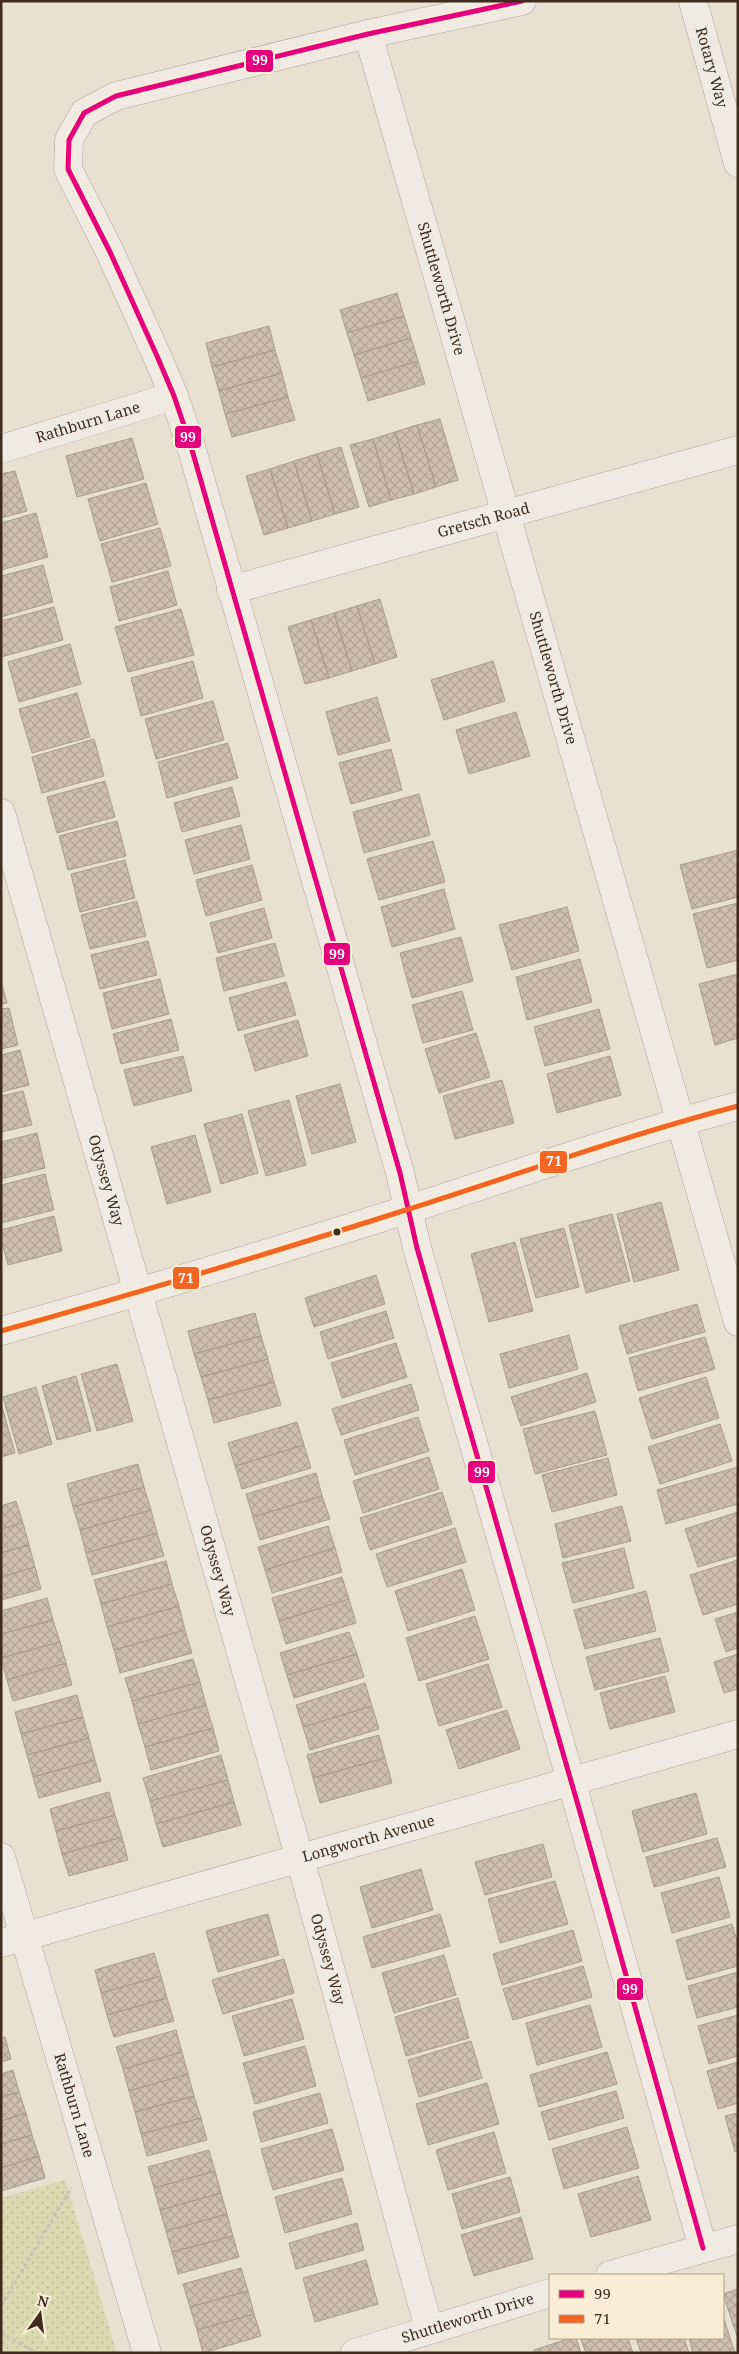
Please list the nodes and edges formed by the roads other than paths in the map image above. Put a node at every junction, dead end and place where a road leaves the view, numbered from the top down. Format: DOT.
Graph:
graph roads {
  1 [pos="522,1"];
  2 [pos="693,1"];
  3 [pos="368,34"];
  4 [pos="731,116"];
  5 [pos="738,163"];
  6 [pos="174,396"];
  7 [pos="1,449"];
  8 [pos="738,450"];
  9 [pos="505,513"];
  10 [pos="231,590"];
  11 [pos="1,813"];
  12 [pos="738,1106"];
  13 [pos="681,1121"];
  14 [pos="409,1209"];
  15 [pos="137,1293"];
  16 [pos="738,1322"];
  17 [pos="1,1331"];
  18 [pos="738,1734"];
  19 [pos="572,1782"];
  20 [pos="1,1857"];
  21 [pos="301,1859"];
  22 [pos="13,1940"];
  23 [pos="738,2239"];
  24 [pos="703,2248"];
  25 [pos="613,2274"];
  26 [pos="549,2293"];
  27 [pos="429,2329"];
  28 [pos="147,2353"];
  29 [pos="355,2353"];
  1 -- 3 [label="street"];
  2 -- 4 [label="street, Rotary Way"];
  3 -- 6 [label="street"];
  3 -- 9 [label="street, Shuttleworth Drive"];
  4 -- 5 [label="street, Rotary Way"];
  6 -- 7 [label="street, Rathburn Lane"];
  6 -- 10 [label="street"];
  8 -- 9 [label="street, Gretsch Road"];
  9 -- 10 [label="street, Gretsch Road"];
  9 -- 13 [label="street, Shuttleworth Drive"];
  10 -- 14 [label="street"];
  11 -- 15 [label="street, Odyssey Way"];
  12 -- 13 [label="street"];
  13 -- 14 [label="street"];
  13 -- 16 [label="street, Shuttleworth Drive"];
  14 -- 15 [label="street"];
  14 -- 19 [label="street"];
  15 -- 17 [label="street"];
  15 -- 21 [label="street, Odyssey Way"];
  18 -- 19 [label="street, Longworth Avenue"];
  19 -- 21 [label="street, Longworth Avenue"];
  19 -- 24 [label="street"];
  20 -- 22 [label="street, Rathburn Lane"];
  21 -- 22 [label="street, Longworth Avenue"];
  21 -- 27 [label="street, Odyssey Way"];
  22 -- 28 [label="street, Rathburn Lane"];
  23 -- 24 [label="street"];
  24 -- 25 [label="street"];
  26 -- 27 [label="street, Shuttleworth Drive"];
  27 -- 29 [label="street, Shuttleworth Drive"];
}
